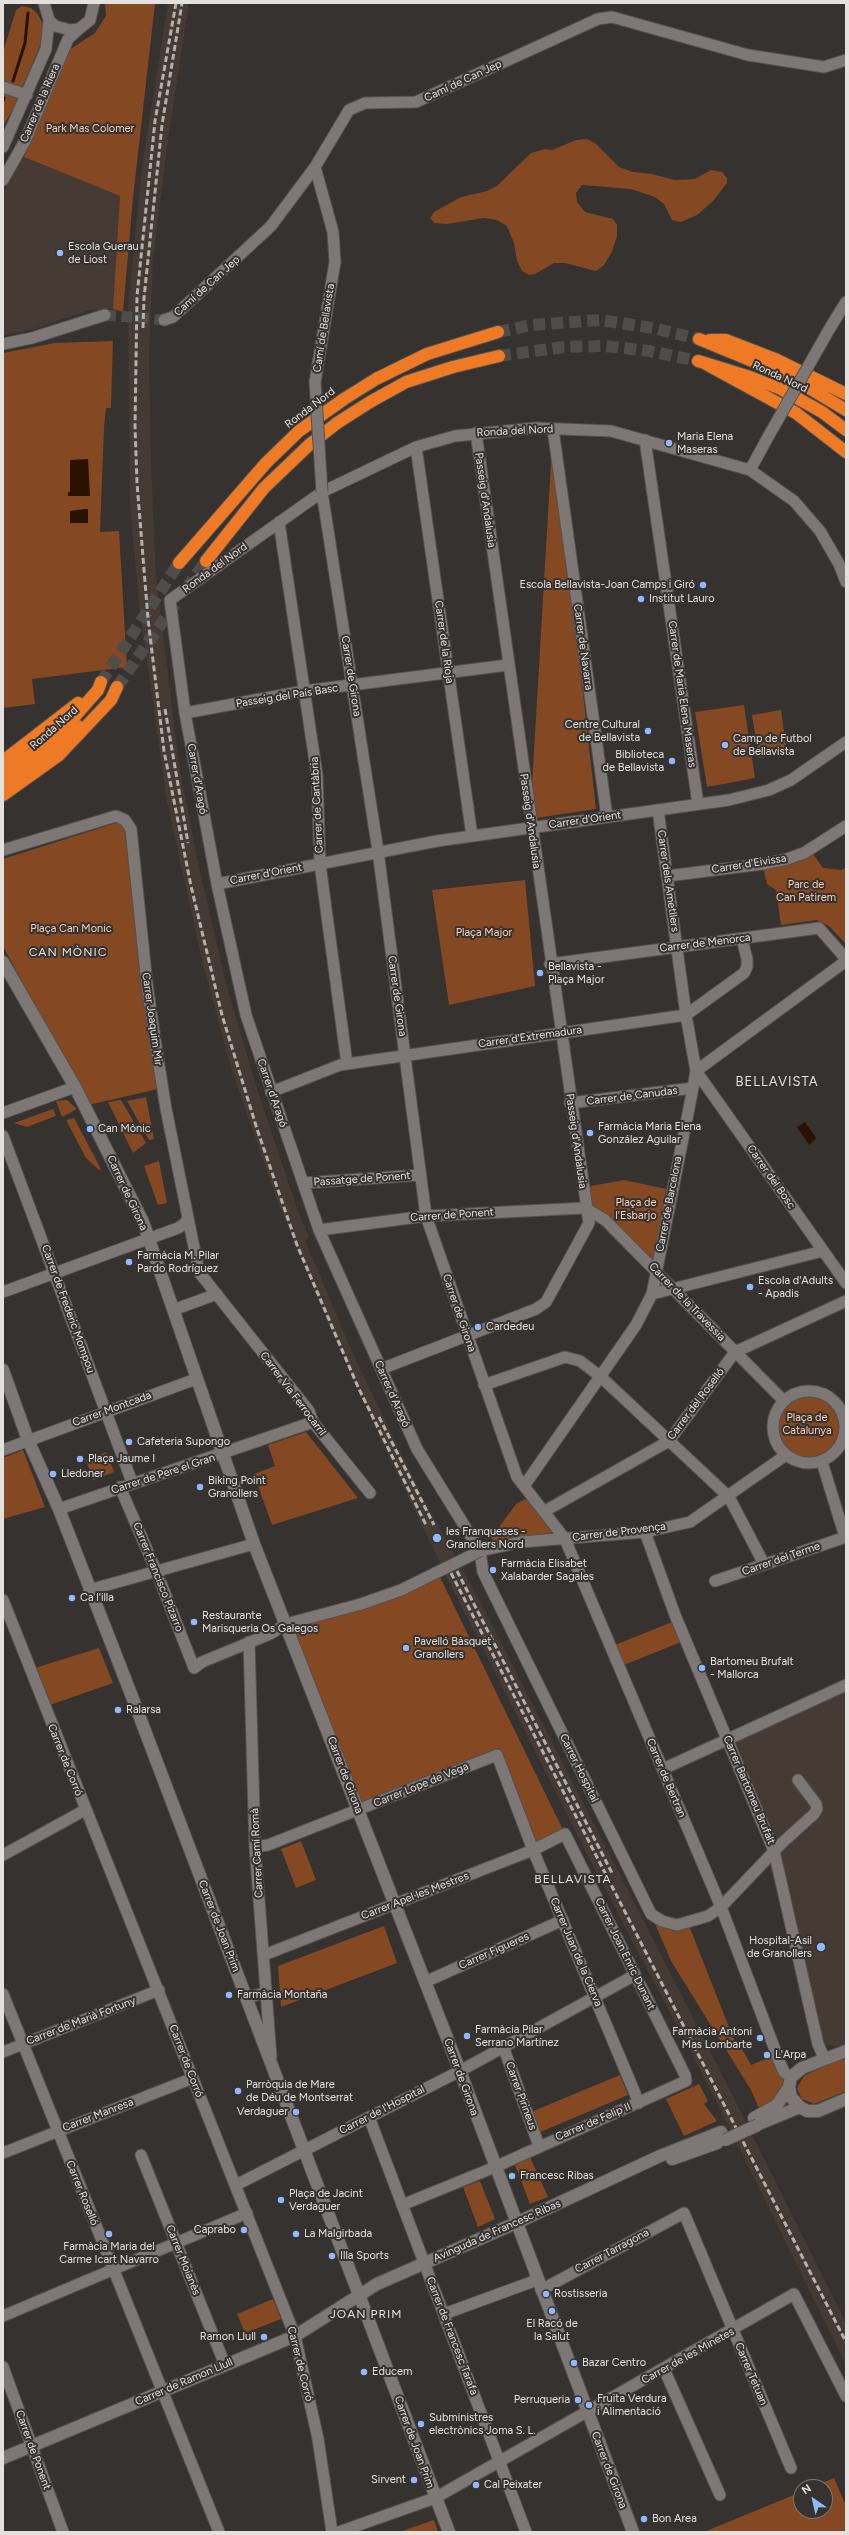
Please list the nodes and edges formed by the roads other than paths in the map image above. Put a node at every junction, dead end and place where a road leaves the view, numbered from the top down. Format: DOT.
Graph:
graph roads {
  1 [pos="37,3"];
  2 [pos="94,3"];
  3 [pos="46,12"];
  4 [pos="79,29"];
  5 [pos="846,60"];
  6 [pos="3,88"];
  7 [pos="26,95"];
  8 [pos="3,147"];
  9 [pos="315,167"];
  10 [pos="3,180"];
  11 [pos="846,302"];
  12 [pos="105,315"];
  13 [pos="164,320"];
  14 [pos="498,332"];
  15 [pos="3,344"];
  16 [pos="499,356"];
  17 [pos="846,394"];
  18 [pos="846,410"];
  19 [pos="553,429"];
  20 [pos="846,430"];
  21 [pos="476,433"];
  22 [pos="645,440"];
  23 [pos="416,447"];
  24 [pos="846,452"];
  25 [pos="750,470"];
  26 [pos="322,492"];
  27 [pos="279,522"];
  28 [pos="206,561"];
  29 [pos="179,563"];
  30 [pos="846,582"];
  31 [pos="170,600"];
  32 [pos="508,666"];
  33 [pos="448,672"];
  34 [pos="352,685"];
  35 [pos="304,691"];
  36 [pos="185,713"];
  37 [pos="846,742"];
  38 [pos="3,761"];
  39 [pos="3,773"];
  40 [pos="3,783"];
  41 [pos="3,795"];
  42 [pos="698,804"];
  43 [pos="658,810"];
  44 [pos="608,817"];
  45 [pos="846,826"];
  46 [pos="531,828"];
  47 [pos="472,836"];
  48 [pos="6,849"];
  49 [pos="378,851"];
  50 [pos="320,864"];
  51 [pos="667,876"];
  52 [pos="217,884"];
  53 [pos="742,939"];
  54 [pos="676,947"];
  55 [pos="846,960"];
  56 [pos="3,962"];
  57 [pos="550,964"];
  58 [pos="686,1015"];
  59 [pos="560,1032"];
  60 [pos="405,1055"];
  61 [pos="347,1064"];
  62 [pos="696,1071"];
  63 [pos="75,1087"];
  64 [pos="693,1088"];
  65 [pos="271,1092"];
  66 [pos="570,1103"];
  67 [pos="3,1113"];
  68 [pos="3,1136"];
  69 [pos="420,1175"];
  70 [pos="303,1183"];
  71 [pos="585,1208"];
  72 [pos="426,1216"];
  73 [pos="188,1218"];
  74 [pos="319,1230"];
  75 [pos="148,1238"];
  76 [pos="823,1251"];
  77 [pos="656,1271"];
  78 [pos="55,1273"];
  79 [pos="846,1283"];
  80 [pos="672,1289"];
  81 [pos="3,1292"];
  82 [pos="217,1294"];
  83 [pos="652,1294"];
  84 [pos="846,1301"];
  85 [pos="173,1310"];
  86 [pos="467,1336"];
  87 [pos="735,1352"];
  88 [pos="381,1369"];
  89 [pos="3,1370"];
  90 [pos="601,1377"];
  91 [pos="196,1379"];
  92 [pos="484,1385"];
  93 [pos="784,1401"];
  94 [pos="843,1408"];
  95 [pos="106,1412"];
  96 [pos="313,1422"];
  97 [pos="28,1440"];
  98 [pos="669,1441"];
  99 [pos="3,1450"];
  100 [pos="224,1454"];
  101 [pos="786,1455"];
  102 [pos="822,1462"];
  103 [pos="132,1482"];
  104 [pos="524,1486"];
  105 [pos="120,1487"];
  106 [pos="370,1493"];
  107 [pos="729,1497"];
  108 [pos="59,1509"];
  109 [pos="545,1511"];
  110 [pos="645,1532"];
  111 [pos="846,1537"];
  112 [pos="565,1539"];
  113 [pos="254,1544"];
  114 [pos="480,1551"];
  115 [pos="764,1564"];
  116 [pos="158,1572"];
  117 [pos="715,1581"];
  118 [pos="89,1590"];
  119 [pos="3,1600"];
  120 [pos="286,1624"];
  121 [pos="8,1629"];
  122 [pos="249,1642"];
  123 [pos="846,1685"];
  124 [pos="728,1740"];
  125 [pos="497,1755"];
  126 [pos="663,1769"];
  127 [pos="798,1780"];
  128 [pos="85,1810"];
  129 [pos="359,1810"];
  130 [pos="565,1834"];
  131 [pos="255,1848"];
  132 [pos="533,1850"];
  133 [pos="774,1850"];
  134 [pos="3,1855"];
  135 [pos="395,1904"];
  136 [pos="721,1907"];
  137 [pos="563,1920"];
  138 [pos="264,1955"];
  139 [pos="635,1975"];
  140 [pos="425,1982"];
  141 [pos="159,1990"];
  142 [pos="267,1992"];
  143 [pos="3,1994"];
  144 [pos="595,1997"];
  145 [pos="246,1998"];
  146 [pos="22,2044"];
  147 [pos="502,2046"];
  148 [pos="846,2050"];
  149 [pos="3,2052"];
  150 [pos="824,2058"];
  151 [pos="271,2063"];
  152 [pos="460,2070"];
  153 [pos="685,2075"];
  154 [pos="193,2078"];
  155 [pos="790,2082"];
  156 [pos="846,2099"];
  157 [pos="638,2103"];
  158 [pos="800,2108"];
  159 [pos="369,2117"];
  160 [pos="756,2121"];
  161 [pos="57,2131"];
  162 [pos="539,2146"];
  163 [pos="305,2150"];
  164 [pos="3,2152"];
  165 [pos="140,2155"];
  166 [pos="495,2167"];
  167 [pos="236,2185"];
  168 [pos="402,2205"];
  169 [pos="247,2213"];
  170 [pos="684,2213"];
  171 [pos="516,2223"];
  172 [pos="176,2242"];
  173 [pos="424,2264"];
  174 [pos="112,2269"];
  175 [pos="539,2285"];
  176 [pos="359,2296"];
  177 [pos="444,2314"];
  178 [pos="3,2316"];
  179 [pos="732,2331"];
  180 [pos="295,2336"];
  181 [pos="225,2365"];
  182 [pos="3,2367"];
  183 [pos="664,2370"];
  184 [pos="161,2392"];
  185 [pos="846,2396"];
  186 [pos="587,2413"];
  187 [pos="31,2446"];
  188 [pos="3,2458"];
  189 [pos="500,2463"];
  190 [pos="791,2468"];
  191 [pos="720,2495"];
  192 [pos="435,2498"];
  193 [pos="62,2532"];
  194 [pos="219,2532"];
  195 [pos="332,2532"];
  196 [pos="339,2532"];
  197 [pos="449,2532"];
  198 [pos="526,2532"];
  199 [pos="633,2532"];
  1 -- 3 [label="street"];
  2 -- 4 [label="street, Carrer de la Riera"];
  3 -- 4 [label="street"];
  3 -- 7 [label="street, Carrer de la Riera"];
  4 -- 10 [label="street, Carrer de la Riera"];
  5 -- 9 [label="street, Camí de Can Jep"];
  6 -- 7 [label="street"];
  7 -- 8 [label="street, Carrer de la Riera"];
  9 -- 13 [label="street, Camí de Can Jep"];
  9 -- 26 [label="street, Camí de Bellavista, bridge"];
  11 -- 25 [label="street, bridge"];
  12 -- 15 [label="street"];
  14 -- 29 [label="highway, Ronda Nord"];
  16 -- 28 [label="highway"];
  17 -- 18 [label="highway, Ronda Nord"];
  19 -- 21 [label="street, Ronda del Nord"];
  19 -- 22 [label="street, Ronda del Nord"];
  19 -- 44 [label="street, Carrer de Navarra"];
  20 -- 24 [label="highway, Ronda Nord"];
  21 -- 23 [label="street, Ronda del Nord"];
  21 -- 32 [label="street, Passeig d'Andalusia"];
  22 -- 25 [label="street, Ronda del Nord"];
  22 -- 42 [label="street, Carrer de Maria Elena Maseras"];
  23 -- 26 [label="street, Ronda del Nord"];
  23 -- 33 [label="street, Carrer de la Rioja"];
  25 -- 30 [label="street, Ronda del Nord"];
  26 -- 27 [label="street, Ronda del Nord"];
  26 -- 34 [label="street, Carrer de Girona"];
  27 -- 31 [label="street, Ronda del Nord"];
  27 -- 35 [label="street, Carrer de Cantàbria"];
  31 -- 36 [label="street, Carrer d'Aragó"];
  32 -- 33 [label="street, Passeig del País Basc"];
  32 -- 46 [label="street, Passeig d'Andalusia"];
  33 -- 34 [label="street, Passeig del País Basc"];
  33 -- 47 [label="street, Carrer de la Rioja"];
  34 -- 35 [label="street, Passeig del País Basc"];
  34 -- 49 [label="street, Carrer de Girona"];
  35 -- 36 [label="street, Passeig del País Basc"];
  35 -- 50 [label="street, Carrer de Cantàbria"];
  36 -- 52 [label="street, Carrer d'Aragó"];
  37 -- 42 [label="street, Carrer d'Orient"];
  38 -- 39 [label="highway, Ronda Nord"];
  40 -- 41 [label="highway, Ronda Nord"];
  42 -- 43 [label="street, Carrer d'Orient"];
  43 -- 44 [label="street, Carrer d'Orient"];
  43 -- 51 [label="street, Carrer dels Ametllers"];
  44 -- 46 [label="street, Carrer d'Orient"];
  45 -- 51 [label="street, Carrer d'Eivissa"];
  46 -- 47 [label="street, Carrer d'Orient"];
  46 -- 57 [label="street, Passeig d'Andalusia"];
  47 -- 49 [label="street, Carrer d'Orient"];
  48 -- 73 [label="street, Carrer Joaquim Mir"];
  49 -- 50 [label="street, Carrer d'Orient"];
  49 -- 60 [label="street, Carrer de Girona"];
  50 -- 52 [label="street, Carrer d'Orient"];
  50 -- 61 [label="street, Carrer de Cantàbria"];
  51 -- 54 [label="street, Carrer dels Ametllers"];
  52 -- 65 [label="street, Carrer d'Aragó"];
  53 -- 54 [label="street, Carrer de Menorca"];
  53 -- 55 [label="street, Carrer de Menorca"];
  53 -- 58 [label="street, Carrer d'Extremadura"];
  54 -- 57 [label="street, Carrer de Menorca"];
  54 -- 58 [label="street, Carrer dels Ametllers"];
  55 -- 62 [label="street"];
  56 -- 63 [label="street, Carrer de Girona"];
  57 -- 59 [label="street, Passeig d'Andalusia"];
  58 -- 59 [label="street, Carrer d'Extremadura"];
  58 -- 62 [label="street, Carrer dels Ametllers"];
  59 -- 60 [label="street, Carrer d'Extremadura"];
  59 -- 66 [label="street, Passeig d'Andalusia"];
  60 -- 61 [label="street, Carrer d'Extremadura"];
  60 -- 69 [label="street, Carrer de Girona"];
  61 -- 65 [label="street, Carrer d'Extremadura"];
  62 -- 64 [label="street, Carrer de Barcelona"];
  62 -- 76 [label="street, Carrer del Bosc"];
  63 -- 67 [label="street"];
  63 -- 75 [label="street, Carrer de Girona"];
  64 -- 66 [label="street, Carrer de Canudas"];
  64 -- 77 [label="street, Carrer de Barcelona"];
  65 -- 70 [label="street, Carrer d'Aragó"];
  66 -- 71 [label="street, Passeig d'Andalusia"];
  68 -- 78 [label="street, Carrer de Frederic Mompou"];
  69 -- 70 [label="street, Passatge de Ponent"];
  69 -- 72 [label="street, Carrer de Girona"];
  70 -- 74 [label="street, Carrer d'Aragó"];
  71 -- 72 [label="street, Carrer de Ponent"];
  71 -- 77 [label="street, Carrer de la Travessia"];
  71 -- 86 [label="street, Passeig d'Andalusia"];
  72 -- 74 [label="street, Carrer de Ponent"];
  72 -- 86 [label="street, Carrer de Girona"];
  73 -- 75 [label="street"];
  73 -- 82 [label="street, Carrer Via Ferrocarril"];
  74 -- 88 [label="street, Carrer d'Aragó"];
  75 -- 78 [label="street"];
  75 -- 85 [label="street, Carrer de Girona"];
  76 -- 79 [label="street, Carrer del Bosc"];
  76 -- 80 [label="street"];
  77 -- 80 [label="street, Carrer de la Travessia"];
  77 -- 83 [label="street, Carrer de Barcelona"];
  78 -- 81 [label="street"];
  78 -- 95 [label="street, Carrer de Frederic Mompou"];
  80 -- 83 [label="street"];
  80 -- 87 [label="street, Carrer de la Travessia"];
  82 -- 85 [label="street"];
  82 -- 96 [label="street, Carrer Via Ferrocarril"];
  83 -- 90 [label="street, Carrer de Barcelona"];
  84 -- 87 [label="street, Carrer del Roselló"];
  85 -- 91 [label="street, Carrer de Girona"];
  86 -- 88 [label="street, Passeig d'Andalusia"];
  86 -- 92 [label="street, Carrer de Girona"];
  87 -- 93 [label="street, Carrer de la Travessia"];
  87 -- 98 [label="street, Carrer del Roselló"];
  88 -- 114 [label="street, Carrer d'Aragó"];
  89 -- 97 [label="street, Carrer de Joan Prim"];
  90 -- 92 [label="street"];
  90 -- 98 [label="street"];
  90 -- 104 [label="street, Carrer de Barcelona"];
  91 -- 95 [label="street, Carrer Montcada"];
  91 -- 100 [label="street, Carrer de Girona"];
  92 -- 104 [label="street, Carrer de Girona"];
  93 -- 94 [label="street"];
  93 -- 101 [label="street"];
  94 -- 102 [label="street"];
  95 -- 97 [label="street, Carrer Montcada"];
  95 -- 103 [label="street, Carrer de Frederic Mompou"];
  96 -- 100 [label="street, Carrer de Pere el Gran"];
  96 -- 106 [label="street, Carrer Via Ferrocarril"];
  97 -- 99 [label="street, Carrer Montcada"];
  97 -- 108 [label="street, Carrer de Joan Prim"];
  98 -- 107 [label="street"];
  98 -- 109 [label="street, Carrer del Roselló"];
  100 -- 103 [label="street, Carrer de Pere el Gran"];
  100 -- 113 [label="street, Carrer de Girona"];
  101 -- 102 [label="street"];
  101 -- 107 [label="street, Carrer de Provença"];
  102 -- 111 [label="street"];
  103 -- 105 [label="street, Carrer de Pere el Gran"];
  104 -- 109 [label="street, Carrer de Bertran"];
  105 -- 108 [label="street, Carrer de Pere el Gran"];
  105 -- 116 [label="street, Carrer Francisco Pizarro"];
  107 -- 110 [label="street, Carrer de Provença"];
  107 -- 115 [label="street"];
  108 -- 118 [label="street, Carrer de Joan Prim"];
  109 -- 112 [label="street, Carrer de Bertran"];
  110 -- 112 [label="street, Carrer de Provença"];
  110 -- 124 [label="street, Carrer Bartomeu Brufalt"];
  111 -- 115 [label="street, Carrer del Terme"];
  112 -- 114 [label="street, Carrer de Provença"];
  112 -- 126 [label="street, Carrer de Bertran"];
  113 -- 116 [label="street"];
  113 -- 120 [label="street, Carrer de Girona"];
  114 -- 120 [label="street, bridge"];
  114 -- 136 [label="street, Carrer Hospital"];
  115 -- 117 [label="street, Carrer del Terme"];
  116 -- 118 [label="street"];
  116 -- 122 [label="street, Carrer Francisco Pizarro"];
  118 -- 145 [label="street, Carrer de Joan Prim"];
  119 -- 121 [label="street, Carrer de Corró"];
  120 -- 122 [label="street"];
  120 -- 129 [label="street, Carrer de Girona"];
  121 -- 128 [label="street, Carrer de Corró"];
  122 -- 131 [label="street, Carrer Camí Romà"];
  123 -- 124 [label="street"];
  124 -- 126 [label="street"];
  124 -- 133 [label="street, Carrer Bartomeu Brufalt"];
  125 -- 129 [label="street, Carrer Lope de Vega"];
  125 -- 132 [label="street, Carrer Juan de la Cierva"];
  126 -- 136 [label="street, Carrer de Bertran"];
  127 -- 133 [label="street, Carrer Hospital"];
  128 -- 134 [label="street"];
  128 -- 141 [label="street, Carrer de Corró"];
  129 -- 131 [label="street, Carrer Lope de Vega"];
  129 -- 135 [label="street, Carrer de Girona"];
  130 -- 132 [label="street, Carrer Apel·les Mestres"];
  130 -- 139 [label="street, Carrer Joan Enric Dunant"];
  131 -- 138 [label="street, Carrer Camí Romà"];
  132 -- 135 [label="street, Carrer Apel·les Mestres"];
  132 -- 137 [label="street, Carrer Juan de la Cierva"];
  133 -- 136 [label="street, Carrer Hospital"];
  133 -- 150 [label="street, Carrer Bartomeu Brufalt"];
  135 -- 138 [label="street, Carrer Apel·les Mestres"];
  135 -- 140 [label="street, Carrer de Girona"];
  136 -- 155 [label="street, Carrer de Bertran"];
  137 -- 140 [label="street, Carrer Figueres"];
  137 -- 144 [label="street, Carrer Juan de la Cierva"];
  138 -- 142 [label="street, Carrer Camí Romà"];
  139 -- 144 [label="street"];
  139 -- 153 [label="street, Carrer Joan Enric Dunant"];
  140 -- 152 [label="street, Carrer de Girona"];
  141 -- 146 [label="street, Carrer de Marià Fortuny"];
  141 -- 154 [label="street, Carrer de Corró"];
  142 -- 145 [label="street"];
  142 -- 151 [label="street, Carrer Camí Romà"];
  143 -- 146 [label="street, Carrer Roselló"];
  144 -- 147 [label="street"];
  144 -- 157 [label="street, Carrer Juan de la Cierva"];
  145 -- 151 [label="street, Carrer de Joan Prim"];
  146 -- 149 [label="street, Carrer de Marià Fortuny"];
  146 -- 161 [label="street, Carrer Roselló"];
  147 -- 152 [label="street"];
  147 -- 162 [label="street, Carrer Pirineus"];
  148 -- 150 [label="street"];
  150 -- 155 [label="street"];
  151 -- 163 [label="street, Carrer de Joan Prim"];
  152 -- 159 [label="street, Carrer de l'Hospital"];
  152 -- 166 [label="street, Carrer de Girona"];
  153 -- 157 [label="street, Carrer de Felip II"];
  154 -- 161 [label="street, Carrer Manresa"];
  154 -- 167 [label="street, Carrer de Corró"];
  155 -- 158 [label="street"];
  155 -- 160 [label="street, Avinguda de Francesc Ribas"];
  156 -- 158 [label="street"];
  157 -- 162 [label="street, Carrer de Felip II"];
  158 -- 160 [label="street, Avinguda de Francesc Ribas"];
  159 -- 163 [label="street, Carrer de l'Hospital"];
  159 -- 168 [label="street, Carrer de Francesc Tarafa"];
  160 -- 171 [label="street, Avinguda de Francesc Ribas, bridge"];
  161 -- 164 [label="street, Carrer Manresa"];
  161 -- 174 [label="street, Carrer Roselló"];
  162 -- 166 [label="street, Carrer de Felip II"];
  163 -- 167 [label="street, Carrer de l'Hospital"];
  163 -- 176 [label="street, Carrer de Joan Prim"];
  165 -- 172 [label="street, Carrer Moianès"];
  166 -- 168 [label="street, Carrer de Felip II"];
  166 -- 171 [label="street, Carrer de Girona"];
  167 -- 169 [label="street, Carrer de Corró"];
  168 -- 173 [label="street, Carrer de Francesc Tarafa"];
  169 -- 172 [label="street"];
  169 -- 180 [label="street, Carrer de Corró"];
  170 -- 175 [label="street, Carrer Tarragona"];
  170 -- 179 [label="street, Carrer Tetuan"];
  171 -- 173 [label="street, Avinguda de Francesc Ribas"];
  171 -- 175 [label="street, Carrer de Girona"];
  172 -- 174 [label="street"];
  172 -- 181 [label="street, Carrer Moianès"];
  173 -- 176 [label="street, Avinguda de Francesc Ribas"];
  173 -- 177 [label="street, Carrer de Francesc Tarafa"];
  174 -- 178 [label="street"];
  174 -- 184 [label="street, Carrer Roselló"];
  175 -- 177 [label="street, Carrer Tarragona"];
  175 -- 186 [label="street, Carrer de Girona"];
  176 -- 180 [label="street, Carrer de Ramon Llull"];
  176 -- 192 [label="street, Carrer de Joan Prim"];
  177 -- 189 [label="street, Carrer de Francesc Tarafa"];
  179 -- 183 [label="street, Carrer de les Minetes"];
  179 -- 185 [label="street, Carrer de les Minetes"];
  179 -- 190 [label="street, Carrer Tetuan"];
  180 -- 181 [label="street, Carrer de Ramon Llull"];
  180 -- 195 [label="street, Carrer de Corró"];
  181 -- 184 [label="street, Carrer de Ramon Llull"];
  182 -- 187 [label="street, Carrer de Ponent"];
  183 -- 186 [label="street, Carrer de les Minetes"];
  183 -- 191 [label="street"];
  184 -- 187 [label="street, Carrer de Ramon Llull"];
  184 -- 194 [label="street, Carrer Roselló"];
  186 -- 189 [label="street, Carrer de les Minetes"];
  186 -- 199 [label="street, Carrer de Girona"];
  187 -- 188 [label="street, Carrer de Ramon Llull"];
  187 -- 193 [label="street, Carrer de Ponent"];
  189 -- 192 [label="street, Carrer de les Minetes"];
  189 -- 198 [label="street, Carrer de Francesc Tarafa"];
  192 -- 196 [label="street, Carrer de les Minetes"];
  192 -- 197 [label="street, Carrer de Joan Prim"];
}
